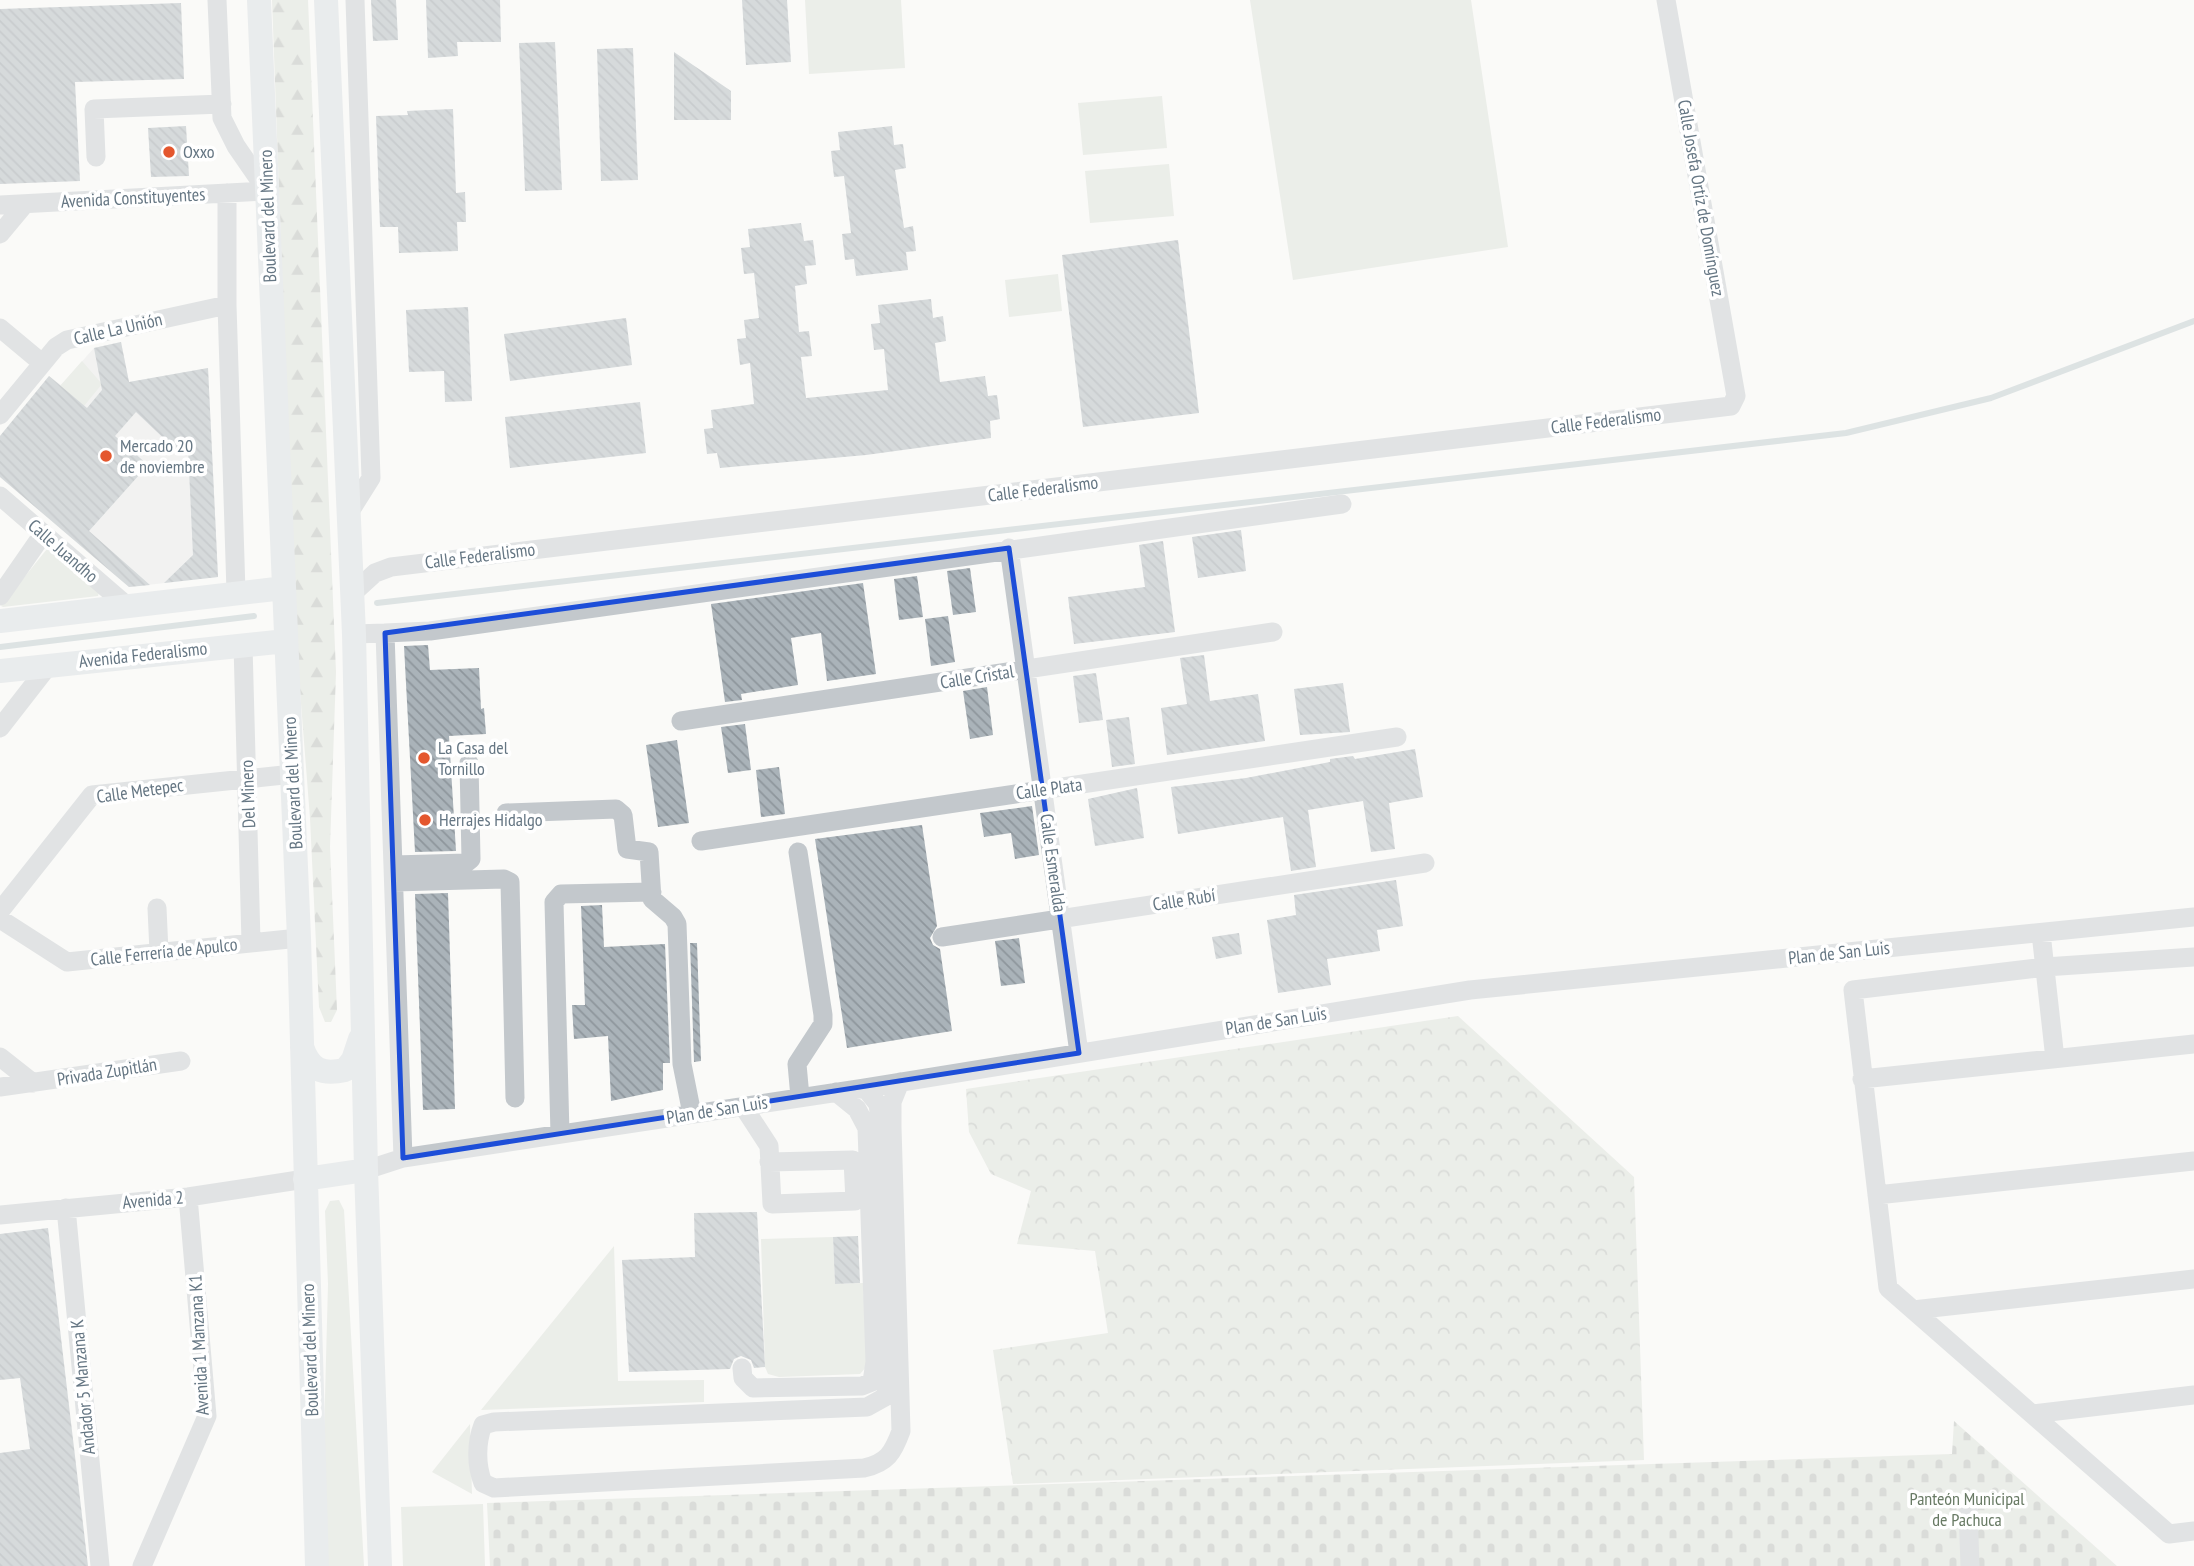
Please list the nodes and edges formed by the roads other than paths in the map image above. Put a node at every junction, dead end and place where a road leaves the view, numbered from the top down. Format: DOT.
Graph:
graph roads {
  1 [pos="217,0"];
  2 [pos="259,0"];
  3 [pos="326,0"];
  4 [pos="355,0"];
  5 [pos="1666,0"];
  6 [pos="222,104"];
  7 [pos="96,157"];
  8 [pos="267,191"];
  9 [pos="227,193"];
  10 [pos="25,204"];
  11 [pos="0,205"];
  12 [pos="0,234"];
  13 [pos="227,305"];
  14 [pos="0,328"];
  15 [pos="42,363"];
  16 [pos="1736,396"];
  17 [pos="0,415"];
  18 [pos="0,496"];
  19 [pos="1342,504"];
  20 [pos="349,513"];
  21 [pos="43,534"];
  22 [pos="1009,548"];
  23 [pos="284,588"];
  24 [pos="236,592"];
  25 [pos="352,594"];
  26 [pos="0,597"];
  27 [pos="126,605"];
  28 [pos="0,621"];
  29 [pos="1273,632"];
  30 [pos="354,634"];
  31 [pos="385,634"];
  32 [pos="286,641"];
  33 [pos="243,645"];
  34 [pos="49,665"];
  35 [pos="1026,670"];
  36 [pos="0,671"];
  37 [pos="681,721"];
  38 [pos="0,728"];
  39 [pos="1397,737"];
  40 [pos="469,763"];
  41 [pos="293,774"];
  42 [pos="248,778"];
  43 [pos="1042,790"];
  44 [pos="506,813"];
  45 [pos="701,841"];
  46 [pos="798,852"];
  47 [pos="1425,863"];
  48 [pos="394,873"];
  49 [pos="652,892"];
  50 [pos="157,908"];
  51 [pos="0,911"];
  52 [pos="2194,917"];
  53 [pos="0,919"];
  54 [pos="1060,919"];
  55 [pos="2041,933"];
  56 [pos="942,937"];
  57 [pos="299,938"];
  58 [pos="251,943"];
  59 [pos="159,952"];
  60 [pos="2194,957"];
  61 [pos="2045,967"];
  62 [pos="363,1022"];
  63 [pos="301,1043"];
  64 [pos="2194,1044"];
  65 [pos="1079,1053"];
  66 [pos="0,1057"];
  67 [pos="2055,1059"];
  68 [pos="181,1060"];
  69 [pos="1862,1079"];
  70 [pos="900,1082"];
  71 [pos="33,1083"];
  72 [pos="0,1087"];
  73 [pos="865,1088"];
  74 [pos="836,1092"];
  75 [pos="800,1097"];
  76 [pos="514,1098"];
  77 [pos="743,1106"];
  78 [pos="692,1114"];
  79 [pos="559,1134"];
  80 [pos="403,1158"];
  81 [pos="2194,1161"];
  82 [pos="769,1162"];
  83 [pos="366,1170"];
  84 [pos="305,1179"];
  85 [pos="1877,1195"];
  86 [pos="188,1196"];
  87 [pos="66,1208"];
  88 [pos="0,1215"];
  89 [pos="2194,1279"];
  90 [pos="1913,1310"];
  91 [pos="742,1368"];
  92 [pos="2194,1395"];
  93 [pos="2032,1414"];
  94 [pos="1968,1508"];
  95 [pos="2194,1531"];
  96 [pos="100,1566"];
  97 [pos="142,1566"];
  98 [pos="317,1566"];
  99 [pos="380,1566"];
  100 [pos="1970,1566"];
  1 -- 6 [label="street"];
  2 -- 8 [label="main road, Boulevard del Minero"];
  3 -- 20 [label="main road"];
  4 -- 20 [label="street"];
  5 -- 16 [label="street, Calle Josefa Ortíz de Domínguez"];
  6 -- 7 [label="street"];
  6 -- 8 [label="street"];
  8 -- 9 [label="street, Avenida Constituyentes"];
  8 -- 23 [label="main road, Boulevard del Minero"];
  9 -- 10 [label="street, Avenida Constituyentes"];
  9 -- 13 [label="street"];
  10 -- 11 [label="street, Avenida Constituyentes"];
  10 -- 12 [label="street"];
  13 -- 15 [label="street, Calle La Unión"];
  13 -- 24 [label="street"];
  14 -- 15 [label="street"];
  15 -- 17 [label="street, Calle La Unión"];
  16 -- 25 [label="street, Calle Federalismo"];
  18 -- 21 [label="street, Calle Juandho"];
  19 -- 22 [label="street"];
  20 -- 25 [label="main road"];
  21 -- 26 [label="street"];
  21 -- 27 [label="street, Calle Juandho"];
  22 -- 31 [label="street"];
  22 -- 35 [label="street, Calle Esmeralda"];
  23 -- 24 [label="main road"];
  23 -- 32 [label="main road, Boulevard del Minero"];
  24 -- 27 [label="main road"];
  25 -- 30 [label="main road"];
  27 -- 28 [label="main road"];
  29 -- 35 [label="street, Calle Cristal"];
  30 -- 31 [label="street"];
  30 -- 62 [label="main road"];
  31 -- 48 [label="street"];
  32 -- 33 [label="main road, Avenida Federalismo"];
  32 -- 41 [label="main road, Boulevard del Minero"];
  33 -- 34 [label="main road, Avenida Federalismo"];
  33 -- 42 [label="street, Del Minero"];
  34 -- 36 [label="main road, Avenida Federalismo"];
  34 -- 38 [label="street"];
  35 -- 37 [label="street, Calle Cristal"];
  35 -- 43 [label="street, Calle Esmeralda"];
  39 -- 43 [label="street, Calle Plata"];
  40 -- 48 [label="street"];
  41 -- 42 [label="street, Calle Metepec"];
  41 -- 57 [label="main road, Boulevard del Minero"];
  42 -- 51 [label="street, Calle Metepec"];
  42 -- 58 [label="street, Del Minero"];
  43 -- 45 [label="street, Calle Plata"];
  43 -- 54 [label="street, Calle Esmeralda"];
  44 -- 49 [label="street"];
  46 -- 75 [label="street"];
  47 -- 54 [label="street, Calle Rubí"];
  48 -- 76 [label="street"];
  48 -- 80 [label="street"];
  49 -- 78 [label="street"];
  49 -- 79 [label="street"];
  50 -- 59 [label="street"];
  52 -- 55 [label="street, Plan de San Luis"];
  53 -- 59 [label="street, Calle Ferrería de Apulco"];
  54 -- 56 [label="street, Calle Rubí"];
  54 -- 65 [label="street, Calle Esmeralda"];
  55 -- 61 [label="street"];
  55 -- 65 [label="street, Plan de San Luis"];
  57 -- 58 [label="street, Calle Ferrería de Apulco"];
  57 -- 63 [label="main road, Boulevard del Minero"];
  58 -- 59 [label="street, Calle Ferrería de Apulco"];
  60 -- 61 [label="street"];
  61 -- 67 [label="street"];
  61 -- 69 [label="street"];
  62 -- 63 [label="main road"];
  62 -- 83 [label="main road"];
  63 -- 84 [label="main road, Boulevard del Minero"];
  64 -- 67 [label="street"];
  65 -- 70 [label="street, Plan de San Luis"];
  66 -- 71 [label="street"];
  67 -- 69 [label="street"];
  68 -- 71 [label="street, Privada Zupitlán"];
  69 -- 85 [label="street"];
  70 -- 73 [label="street, Plan de San Luis"];
  70 -- 73 [label="street"];
  71 -- 72 [label="street, Privada Zupitlán"];
  73 -- 74 [label="street, Plan de San Luis"];
  74 -- 75 [label="street, Plan de San Luis"];
  74 -- 91 [label="street"];
  75 -- 77 [label="street, Plan de San Luis"];
  77 -- 78 [label="street, Plan de San Luis"];
  77 -- 82 [label="street"];
  78 -- 79 [label="street, Plan de San Luis"];
  79 -- 80 [label="street, Plan de San Luis"];
  80 -- 83 [label="street, Plan de San Luis"];
  81 -- 85 [label="street"];
  82 -- 82 [label="street"];
  83 -- 84 [label="main road"];
  83 -- 99 [label="main road"];
  84 -- 86 [label="street, Avenida 2"];
  84 -- 98 [label="main road, Boulevard del Minero"];
  85 -- 90 [label="street"];
  86 -- 87 [label="street, Avenida 2"];
  86 -- 97 [label="street, Avenida 1 Manzana K1"];
  87 -- 88 [label="street, Avenida 2"];
  87 -- 96 [label="street, Andador 5 Manzana K"];
  89 -- 90 [label="street"];
  90 -- 93 [label="street"];
  92 -- 93 [label="street"];
  93 -- 95 [label="street"];
  94 -- 100 [label="street"];
}
